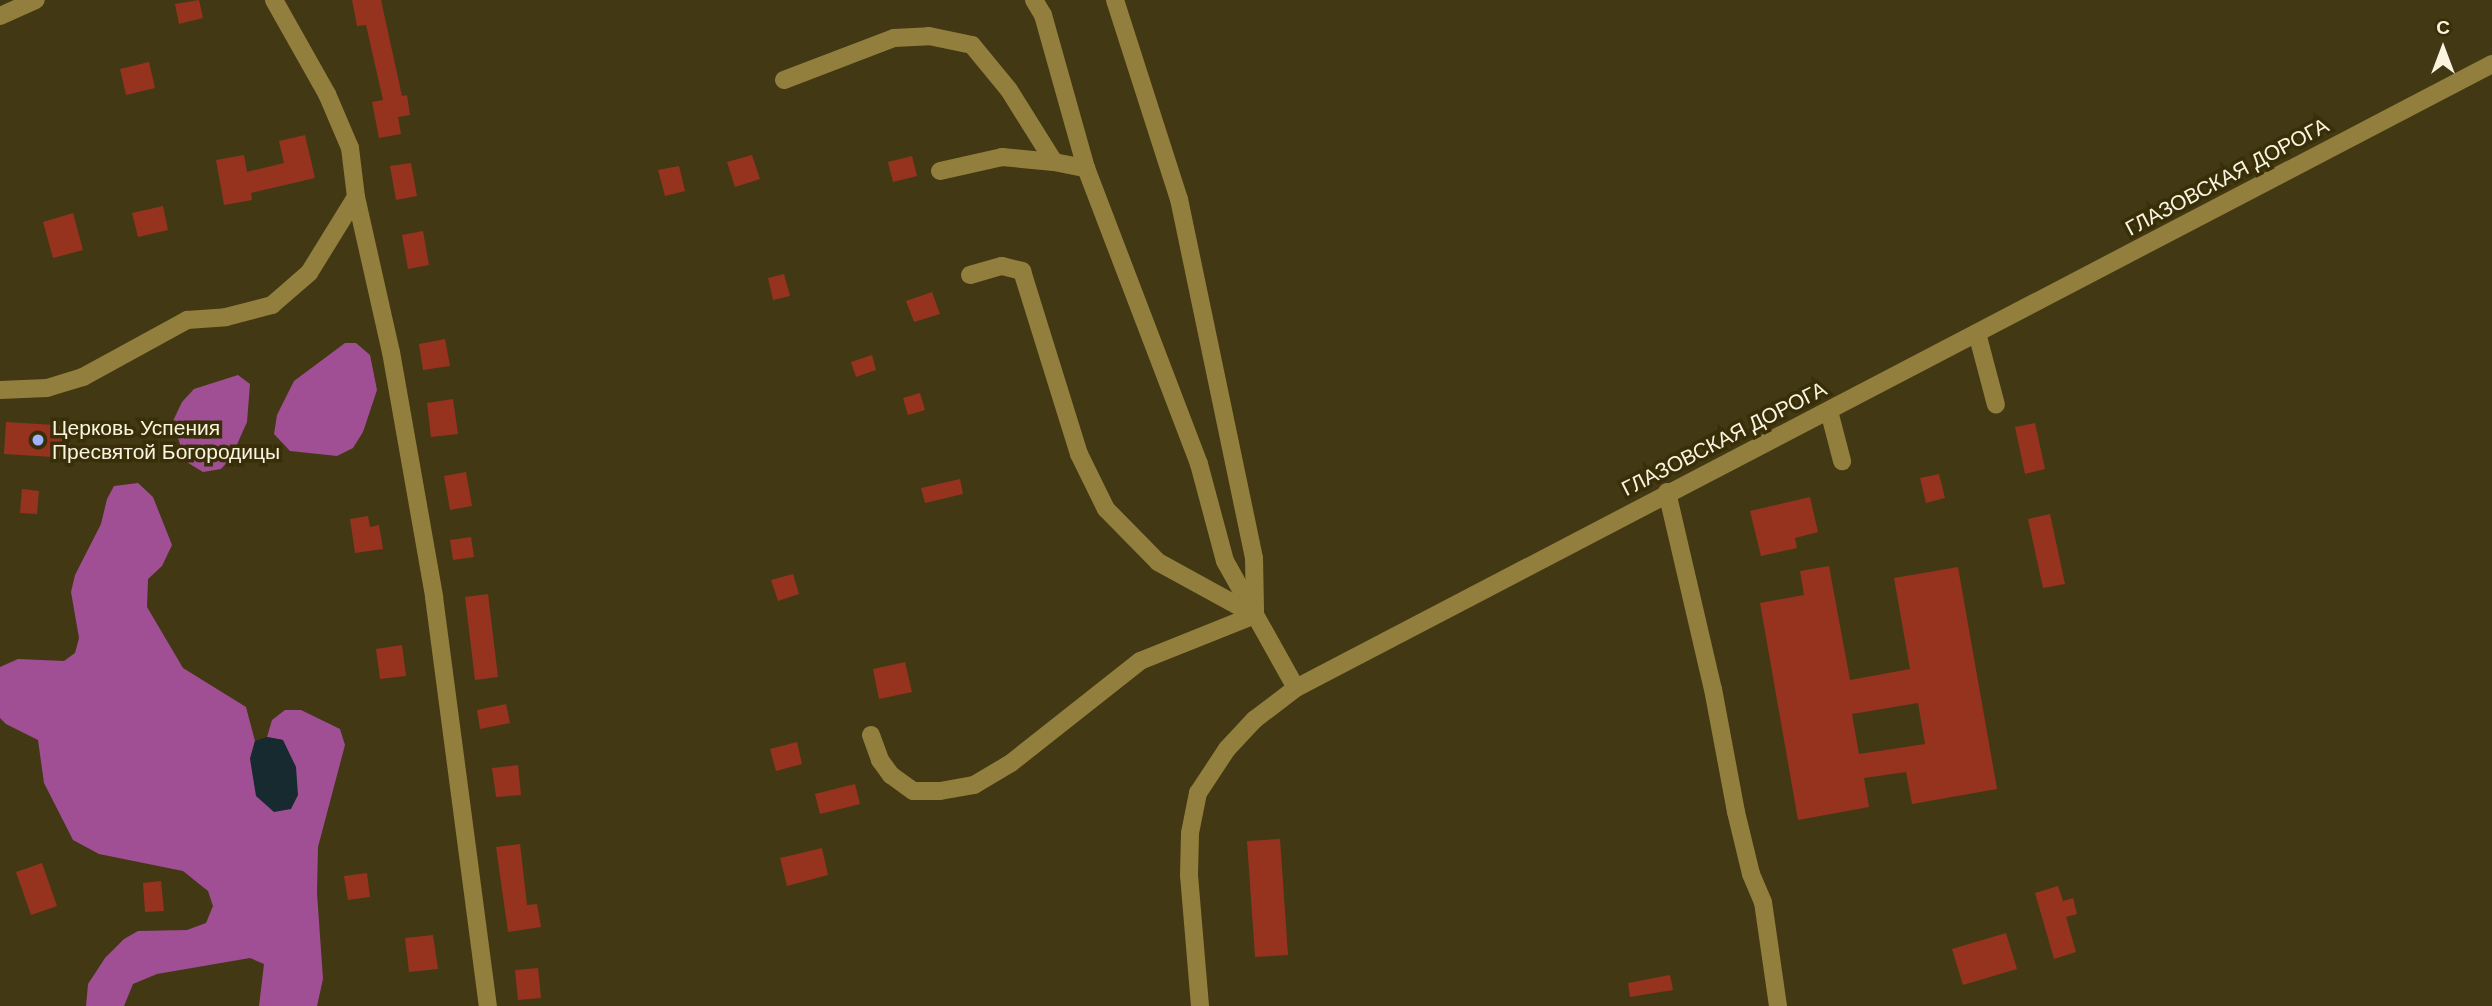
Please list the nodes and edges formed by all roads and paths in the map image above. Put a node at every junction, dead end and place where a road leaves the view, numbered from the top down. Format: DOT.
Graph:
graph roads {
  1 [pos="36,0"];
  2 [pos="274,0"];
  3 [pos="1034,0"];
  4 [pos="1115,0"];
  5 [pos="0,16"];
  6 [pos="2492,64"];
  7 [pos="784,80"];
  8 [pos="1054,162"];
  9 [pos="1086,168"];
  10 [pos="940,171"];
  11 [pos="356,197"];
  12 [pos="970,275"];
  13 [pos="1976,333"];
  14 [pos="0,390"];
  15 [pos="1996,405"];
  16 [pos="1829,411"];
  17 [pos="1842,461"];
  18 [pos="1667,492"];
  19 [pos="1255,615"];
  20 [pos="1296,688"];
  21 [pos="872,735"];
  22 [pos="488,1006"];
  23 [pos="1200,1006"];
  24 [pos="1778,1006"];
  1 -- 5 [label="street"];
  2 -- 11 [label="street"];
  3 -- 9 [label="street"];
  4 -- 19 [label="street"];
  6 -- 13 [label="street, ГЛАЗОВСКАЯ ДОРОГА"];
  7 -- 8 [label="street"];
  8 -- 9 [label="street"];
  8 -- 10 [label="street"];
  9 -- 19 [label="street"];
  11 -- 14 [label="street"];
  11 -- 22 [label="street"];
  12 -- 19 [label="street"];
  13 -- 15 [label="street"];
  13 -- 16 [label="street, ГЛАЗОВСКАЯ ДОРОГА"];
  16 -- 17 [label="street"];
  16 -- 18 [label="street, ГЛАЗОВСКАЯ ДОРОГА"];
  18 -- 20 [label="street, ГЛАЗОВСКАЯ ДОРОГА"];
  18 -- 24 [label="street"];
  19 -- 20 [label="street"];
  19 -- 21 [label="street"];
  20 -- 23 [label="street, ГЛАЗОВСКАЯ ДОРОГА"];
}
